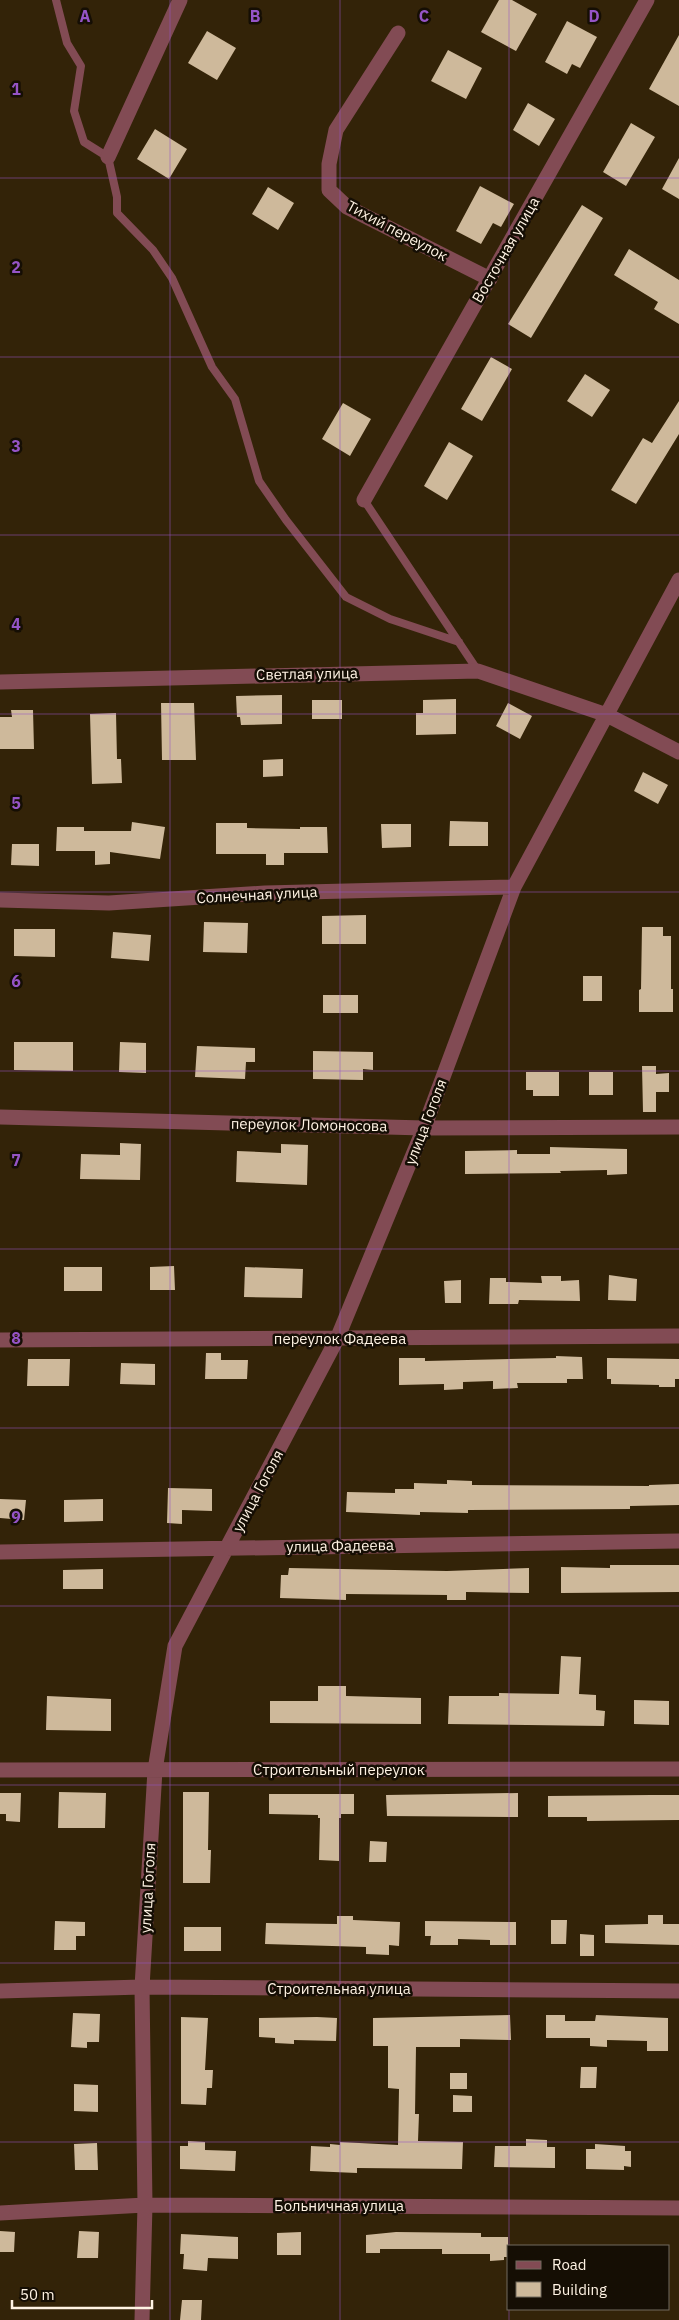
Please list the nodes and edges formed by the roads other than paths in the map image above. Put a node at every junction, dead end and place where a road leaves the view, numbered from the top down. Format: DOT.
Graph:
graph roads {
  1 [pos="56,0"];
  2 [pos="180,0"];
  3 [pos="647,0"];
  4 [pos="398,33"];
  5 [pos="108,157"];
  6 [pos="490,278"];
  7 [pos="364,500"];
  8 [pos="679,580"];
  9 [pos="459,642"];
  10 [pos="478,671"];
  11 [pos="0,682"];
  12 [pos="607,715"];
  13 [pos="679,752"];
  14 [pos="514,888"];
  15 [pos="0,900"];
  16 [pos="0,1118"];
  17 [pos="679,1127"];
  18 [pos="424,1128"];
  19 [pos="679,1336"];
  20 [pos="337,1339"];
  21 [pos="0,1340"];
  22 [pos="679,1541"];
  23 [pos="228,1548"];
  24 [pos="0,1552"];
  25 [pos="679,1769"];
  26 [pos="0,1770"];
  27 [pos="155,1770"];
  28 [pos="142,1987"];
  29 [pos="0,1990"];
  30 [pos="679,1991"];
  31 [pos="145,2205"];
  32 [pos="679,2208"];
  33 [pos="0,2212"];
  34 [pos="142,2320"];
  1 -- 5 [label="lane"];
  2 -- 5 [label="street"];
  3 -- 6 [label="street, Восточная улица"];
  4 -- 6 [label="street, Тихий переулок"];
  5 -- 9 [label="lane"];
  6 -- 7 [label="street, Восточная улица"];
  7 -- 9 [label="lane"];
  8 -- 12 [label="street, улица Гоголя"];
  9 -- 10 [label="lane"];
  10 -- 11 [label="street, Светлая улица"];
  10 -- 12 [label="street, Светлая улица"];
  12 -- 13 [label="street, Светлая улица"];
  12 -- 14 [label="street, улица Гоголя"];
  14 -- 15 [label="street, Солнечная улица"];
  14 -- 18 [label="street, улица Гоголя"];
  16 -- 18 [label="street, переулок Ломоносова"];
  17 -- 18 [label="street, переулок Ломоносова"];
  18 -- 20 [label="street, улица Гоголя"];
  19 -- 20 [label="street, переулок Фадеева"];
  20 -- 21 [label="street, переулок Фадеева"];
  20 -- 23 [label="street, улица Гоголя"];
  22 -- 23 [label="street, улица Фадеева"];
  23 -- 24 [label="street, улица Фадеева"];
  23 -- 27 [label="street, улица Гоголя"];
  25 -- 27 [label="street, Строительный переулок"];
  26 -- 27 [label="street, Строительный переулок"];
  27 -- 28 [label="street, улица Гоголя"];
  28 -- 29 [label="street, Строительная улица"];
  28 -- 30 [label="street, Строительная улица"];
  28 -- 31 [label="street, улица Гоголя"];
  31 -- 32 [label="street, Больничная улица"];
  31 -- 33 [label="street, Больничная улица"];
  31 -- 34 [label="street, улица Гоголя"];
}
